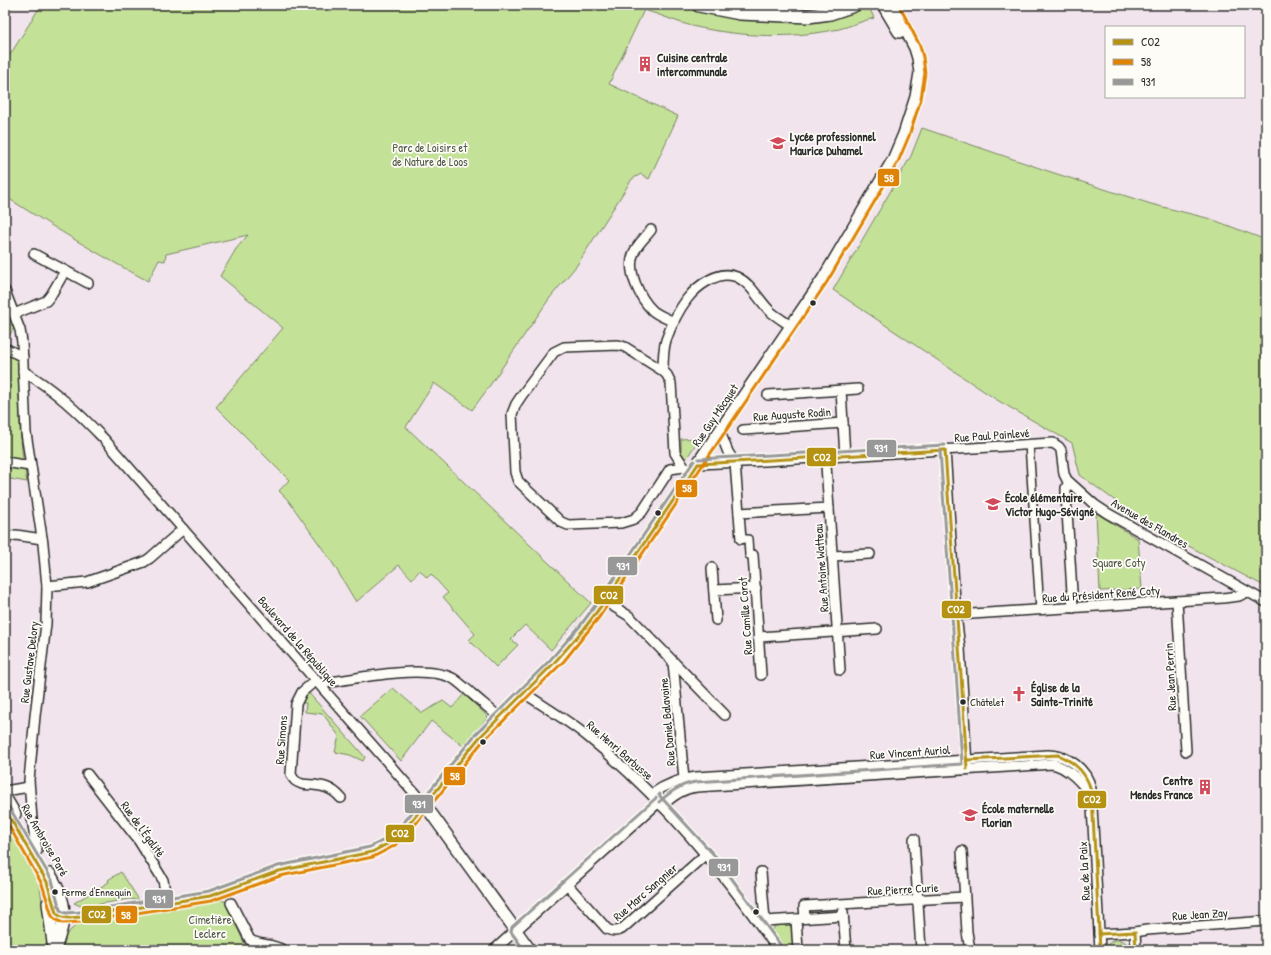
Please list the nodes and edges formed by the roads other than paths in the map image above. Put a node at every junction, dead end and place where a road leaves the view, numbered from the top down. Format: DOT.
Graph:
graph roads {
  1 [pos="699,5"];
  2 [pos="827,5"];
  3 [pos="854,5"];
  4 [pos="883,5"];
  5 [pos="893,5"];
  6 [pos="780,15"];
  7 [pos="918,86"];
  8 [pos="651,230"];
  9 [pos="34,254"];
  10 [pos="65,270"];
  11 [pos="88,283"];
  12 [pos="5,291"];
  13 [pos="14,314"];
  14 [pos="674,322"];
  15 [pos="791,326"];
  16 [pos="5,348"];
  17 [pos="22,357"];
  18 [pos="23,371"];
  19 [pos="663,371"];
  20 [pos="858,389"];
  21 [pos="841,390"];
  22 [pos="768,395"];
  23 [pos="843,423"];
  24 [pos="743,430"];
  25 [pos="720,432"];
  26 [pos="1049,443"];
  27 [pos="1029,444"];
  28 [pos="945,450"];
  29 [pos="845,456"];
  30 [pos="5,462"];
  31 [pos="736,463"];
  32 [pos="826,465"];
  33 [pos="30,466"];
  34 [pos="691,468"];
  35 [pos="1069,482"];
  36 [pos="829,508"];
  37 [pos="739,513"];
  38 [pos="184,529"];
  39 [pos="42,539"];
  40 [pos="741,539"];
  41 [pos="5,543"];
  42 [pos="870,554"];
  43 [pos="753,555"];
  44 [pos="832,556"];
  45 [pos="712,568"];
  46 [pos="47,586"];
  47 [pos="756,588"];
  48 [pos="714,590"];
  49 [pos="1247,592"];
  50 [pos="1177,601"];
  51 [pos="604,602"];
  52 [pos="1266,602"];
  53 [pos="1073,608"];
  54 [pos="1040,610"];
  55 [pos="956,615"];
  56 [pos="716,620"];
  57 [pos="877,629"];
  58 [pos="838,632"];
  59 [pos="759,637"];
  60 [pos="673,662"];
  61 [pos="840,670"];
  62 [pos="761,675"];
  63 [pos="318,682"];
  64 [pos="524,693"];
  65 [pos="725,715"];
  66 [pos="499,717"];
  67 [pos="1186,751"];
  68 [pos="967,764"];
  69 [pos="87,774"];
  70 [pos="684,779"];
  71 [pos="29,787"];
  72 [pos="5,792"];
  73 [pos="652,794"];
  74 [pos="5,798"];
  75 [pos="341,798"];
  76 [pos="425,804"];
  77 [pos="660,804"];
  78 [pos="1092,806"];
  79 [pos="5,809"];
  80 [pos="914,839"];
  81 [pos="37,851"];
  82 [pos="962,851"];
  83 [pos="706,854"];
  84 [pos="40,869"];
  85 [pos="761,872"];
  86 [pos="567,884"];
  87 [pos="62,897"];
  88 [pos="964,897"];
  89 [pos="918,900"];
  90 [pos="231,902"];
  91 [pos="167,903"];
  92 [pos="843,904"];
  93 [pos="141,906"];
  94 [pos="843,916"];
  95 [pos="64,918"];
  96 [pos="801,918"];
  97 [pos="1266,921"];
  98 [pos="762,922"];
  99 [pos="516,930"];
  100 [pos="1135,932"];
  101 [pos="1100,934"];
  102 [pos="54,948"];
  103 [pos="283,950"];
  104 [pos="494,950"];
  105 [pos="530,950"];
  106 [pos="778,950"];
  107 [pos="798,950"];
  108 [pos="846,950"];
  109 [pos="921,950"];
  110 [pos="970,950"];
  111 [pos="1100,950"];
  112 [pos="1136,950"];
  1 -- 6 [label="main road"];
  2 -- 6 [label="main road"];
  3 -- 6 [label="main road"];
  4 -- 7 [label="street, Rue Guy Môcquet"];
  5 -- 7 [label="street, Rue Guy Môcquet"];
  7 -- 15 [label="street, Rue Guy Môcquet"];
  8 -- 14 [label="street"];
  9 -- 10 [label="street"];
  10 -- 11 [label="street"];
  10 -- 13 [label="street"];
  12 -- 13 [label="street, Rue Gustave Delory"];
  13 -- 17 [label="street, Rue Gustave Delory"];
  14 -- 15 [label="street"];
  14 -- 19 [label="street"];
  15 -- 25 [label="street, Rue Guy Môcquet"];
  16 -- 17 [label="street"];
  17 -- 18 [label="street, Rue Gustave Delory"];
  18 -- 33 [label="street, Rue Gustave Delory"];
  18 -- 38 [label="street, Boulevard de la République"];
  19 -- 34 [label="street"];
  19 -- 34 [label="street"];
  20 -- 21 [label="street"];
  21 -- 22 [label="street"];
  21 -- 23 [label="street"];
  23 -- 24 [label="street, Rue Auguste Rodin"];
  23 -- 29 [label="street"];
  25 -- 31 [label="street"];
  25 -- 34 [label="street, Rue Guy Môcquet"];
  26 -- 27 [label="street, Rue Paul Painlevé"];
  26 -- 35 [label="street, Avenue des Flandres"];
  27 -- 28 [label="street, Rue Paul Painlevé"];
  27 -- 54 [label="street"];
  28 -- 29 [label="street, Rue Paul Painlevé"];
  28 -- 55 [label="street"];
  29 -- 31 [label="street, Rue Paul Painlevé"];
  30 -- 33 [label="street"];
  31 -- 34 [label="street, Rue Paul Painlevé"];
  31 -- 37 [label="street"];
  32 -- 36 [label="street, Rue Antoine Watteau"];
  33 -- 39 [label="street, Rue Gustave Delory"];
  34 -- 51 [label="street, Rue Guy Môcquet"];
  35 -- 49 [label="street, Avenue des Flandres"];
  35 -- 53 [label="street"];
  36 -- 37 [label="street"];
  36 -- 44 [label="street, Rue Antoine Watteau"];
  37 -- 40 [label="street"];
  38 -- 46 [label="street"];
  38 -- 63 [label="street, Boulevard de la République"];
  39 -- 41 [label="street"];
  39 -- 46 [label="street, Rue Gustave Delory"];
  40 -- 43 [label="street"];
  42 -- 44 [label="street"];
  43 -- 47 [label="street, Rue Camille Corot"];
  44 -- 58 [label="street, Rue Antoine Watteau"];
  45 -- 48 [label="street"];
  46 -- 71 [label="street, Rue Gustave Delory"];
  47 -- 48 [label="street"];
  47 -- 59 [label="street, Rue Camille Corot"];
  48 -- 56 [label="street"];
  49 -- 50 [label="street, Rue du Président René Coty"];
  49 -- 52 [label="street, Avenue des Flandres"];
  50 -- 53 [label="street, Rue du Président René Coty"];
  50 -- 67 [label="street, Rue Jean Perrin"];
  51 -- 60 [label="street, Rue Daniel Balavoine"];
  51 -- 64 [label="street, Rue Guy Môcquet"];
  53 -- 54 [label="street, Rue du Président René Coty"];
  54 -- 55 [label="street, Rue du Président René Coty"];
  55 -- 68 [label="street"];
  57 -- 58 [label="street"];
  58 -- 59 [label="street"];
  58 -- 61 [label="street, Rue Antoine Watteau"];
  59 -- 62 [label="street, Rue Camille Corot"];
  60 -- 65 [label="street, Rue Daniel Balavoine"];
  60 -- 70 [label="street, Rue Daniel Balavoine"];
  63 -- 66 [label="street"];
  63 -- 75 [label="street, Rue Simons"];
  63 -- 76 [label="street, Boulevard de la République"];
  64 -- 66 [label="street, Rue Guy Môcquet"];
  64 -- 73 [label="street, Rue Henri Barbusse"];
  66 -- 76 [label="street, Rue Guy Môcquet"];
  68 -- 70 [label="street, Rue Vincent Auriol"];
  68 -- 77 [label="street, Rue Vincent Auriol"];
  68 -- 78 [label="street, Rue Vincent Auriol"];
  69 -- 91 [label="street, Rue de l'Égalité"];
  70 -- 73 [label="street, Rue Vincent Auriol"];
  71 -- 72 [label="street"];
  71 -- 81 [label="street, Rue Gustave Delory"];
  73 -- 77 [label="street, Rue Henri Barbusse"];
  74 -- 81 [label="street, Rue Ambroise Paré"];
  76 -- 91 [label="street, Rue Guy Môcquet"];
  76 -- 99 [label="street, Boulevard de la République"];
  77 -- 83 [label="street, Rue Henri Barbusse"];
  77 -- 86 [label="street, Rue Vincent Auriol"];
  78 -- 101 [label="street, Rue de la Paix"];
  79 -- 84 [label="street, Rue Ambroise Paré"];
  80 -- 89 [label="street"];
  81 -- 87 [label="street, Rue Ambroise Paré"];
  82 -- 88 [label="street"];
  83 -- 86 [label="street, Rue Marc Sangnier"];
  83 -- 98 [label="street, Rue Henri Barbusse"];
  84 -- 95 [label="street, Rue Ambroise Paré"];
  84 -- 102 [label="street, Rue Ambroise Paré"];
  85 -- 98 [label="street"];
  86 -- 99 [label="street, Rue Vincent Auriol"];
  87 -- 93 [label="street, Rue Ambroise Paré"];
  87 -- 95 [label="street, Rue Ambroise Paré"];
  88 -- 89 [label="street, Rue Pierre Curie"];
  88 -- 110 [label="street"];
  89 -- 92 [label="street, Rue Pierre Curie"];
  89 -- 109 [label="street"];
  90 -- 103 [label="street"];
  91 -- 93 [label="street, Rue Guy Môcquet"];
  92 -- 94 [label="street"];
  92 -- 96 [label="street, Rue Pierre Curie"];
  93 -- 95 [label="street, Rue Guy Môcquet"];
  94 -- 96 [label="street"];
  94 -- 108 [label="street"];
  95 -- 102 [label="street"];
  96 -- 98 [label="street"];
  96 -- 107 [label="street"];
  97 -- 100 [label="street, Rue Jean Zay"];
  98 -- 106 [label="street, Rue Henri Barbusse"];
  99 -- 104 [label="street, Rue Vincent Auriol"];
  99 -- 105 [label="street, Boulevard de la République"];
  100 -- 101 [label="street"];
  100 -- 112 [label="street"];
  101 -- 111 [label="street, Rue de la Paix"];
}
